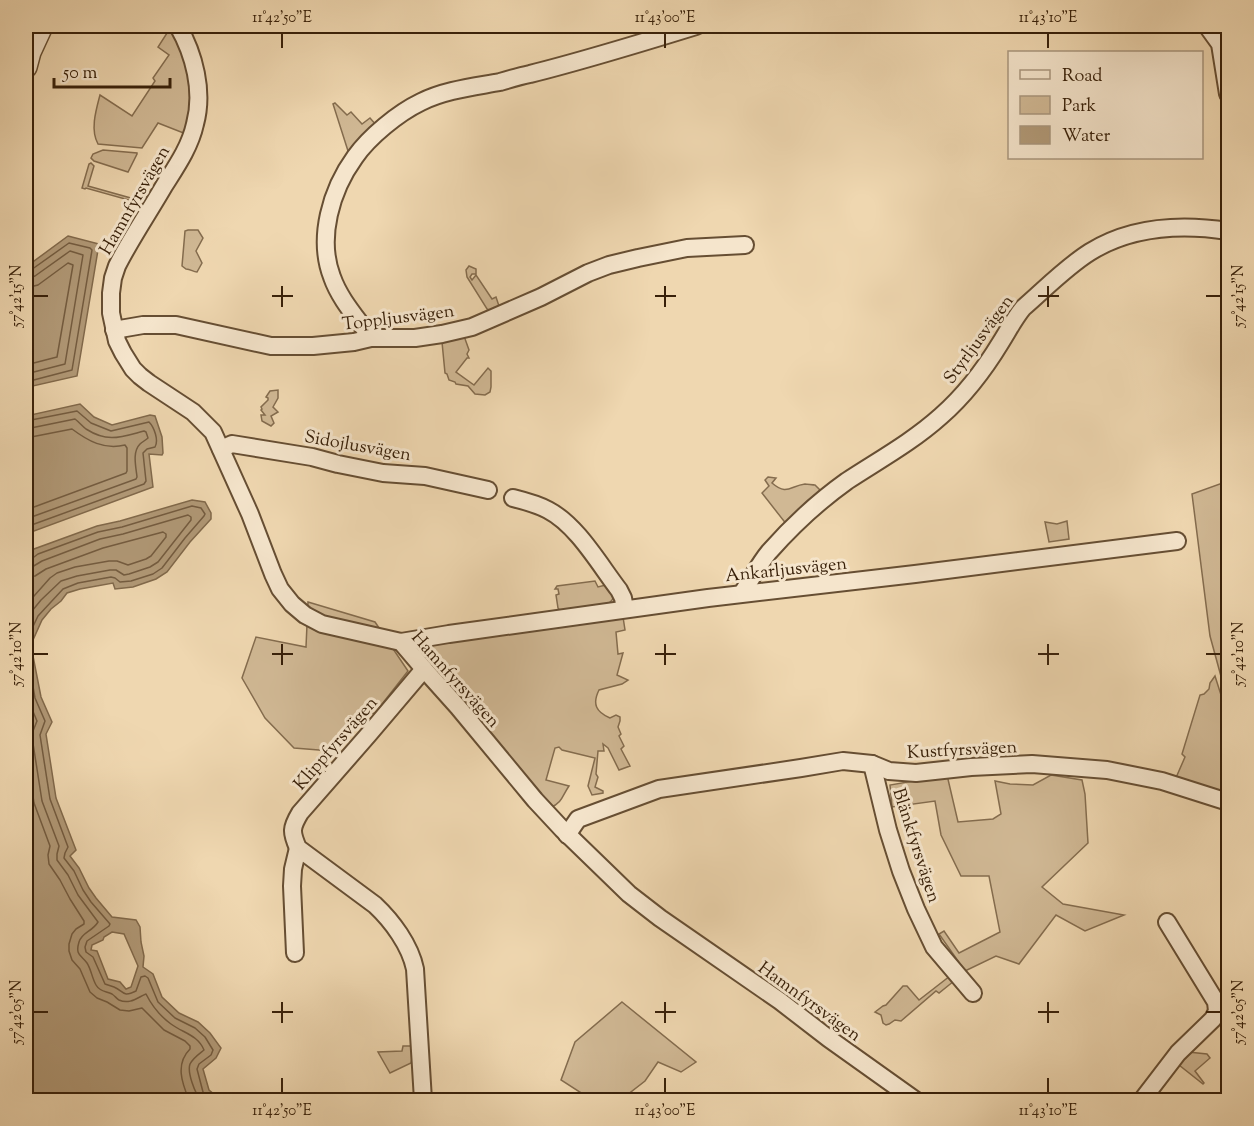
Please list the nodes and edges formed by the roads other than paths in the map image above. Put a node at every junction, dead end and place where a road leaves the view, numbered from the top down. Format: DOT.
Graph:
graph roads {
  1 [pos="42,26"];
  2 [pos="178,26"];
  3 [pos="696,26"];
  4 [pos="1207,26"];
  5 [pos="27,58"];
  6 [pos="1228,94"];
  7 [pos="1228,231"];
  8 [pos="745,245"];
  9 [pos="114,330"];
  10 [pos="371,338"];
  11 [pos="221,449"];
  12 [pos="488,490"];
  13 [pos="513,498"];
  14 [pos="1177,541"];
  15 [pos="742,593"];
  16 [pos="625,609"];
  17 [pos="401,642"];
  18 [pos="424,669"];
  19 [pos="872,764"];
  20 [pos="1228,802"];
  21 [pos="567,835"];
  22 [pos="298,848"];
  23 [pos="1167,922"];
  24 [pos="295,953"];
  25 [pos="973,993"];
  26 [pos="1223,1006"];
  27 [pos="888,1080"];
  28 [pos="423,1101"];
  29 [pos="891,1101"];
  30 [pos="915,1101"];
  31 [pos="1142,1101"];
  1 -- 5 [label="street"];
  2 -- 9 [label="street, Hamnfyrsvägen"];
  3 -- 10 [label="street"];
  4 -- 6 [label="street"];
  7 -- 15 [label="street, Styrljusvägen"];
  8 -- 10 [label="street, Toppljusvägen"];
  9 -- 10 [label="street, Toppljusvägen"];
  9 -- 11 [label="street, Hamnfyrsvägen"];
  11 -- 12 [label="street, Sidojlusvägen"];
  11 -- 17 [label="street, Hamnfyrsvägen"];
  13 -- 16 [label="street"];
  14 -- 15 [label="street, Ankarljusvägen"];
  15 -- 16 [label="street, Ankarljusvägen"];
  16 -- 17 [label="street, Ankarljusvägen"];
  17 -- 18 [label="street, Hamnfyrsvägen"];
  18 -- 21 [label="street, Hamnfyrsvägen"];
  18 -- 22 [label="street, Klippfyrsvägen"];
  19 -- 20 [label="street, Kustfyrsvägen"];
  19 -- 21 [label="street, Kustfyrsvägen"];
  19 -- 25 [label="street, Blänkfyrsvägen"];
  21 -- 27 [label="street, Hamnfyrsvägen"];
  22 -- 24 [label="street, Klippfyrsvägen"];
  22 -- 28 [label="street"];
  23 -- 26 [label="street"];
  26 -- 31 [label="street"];
  27 -- 29 [label="street"];
  27 -- 30 [label="street, Hamnfyrsvägen"];
}
